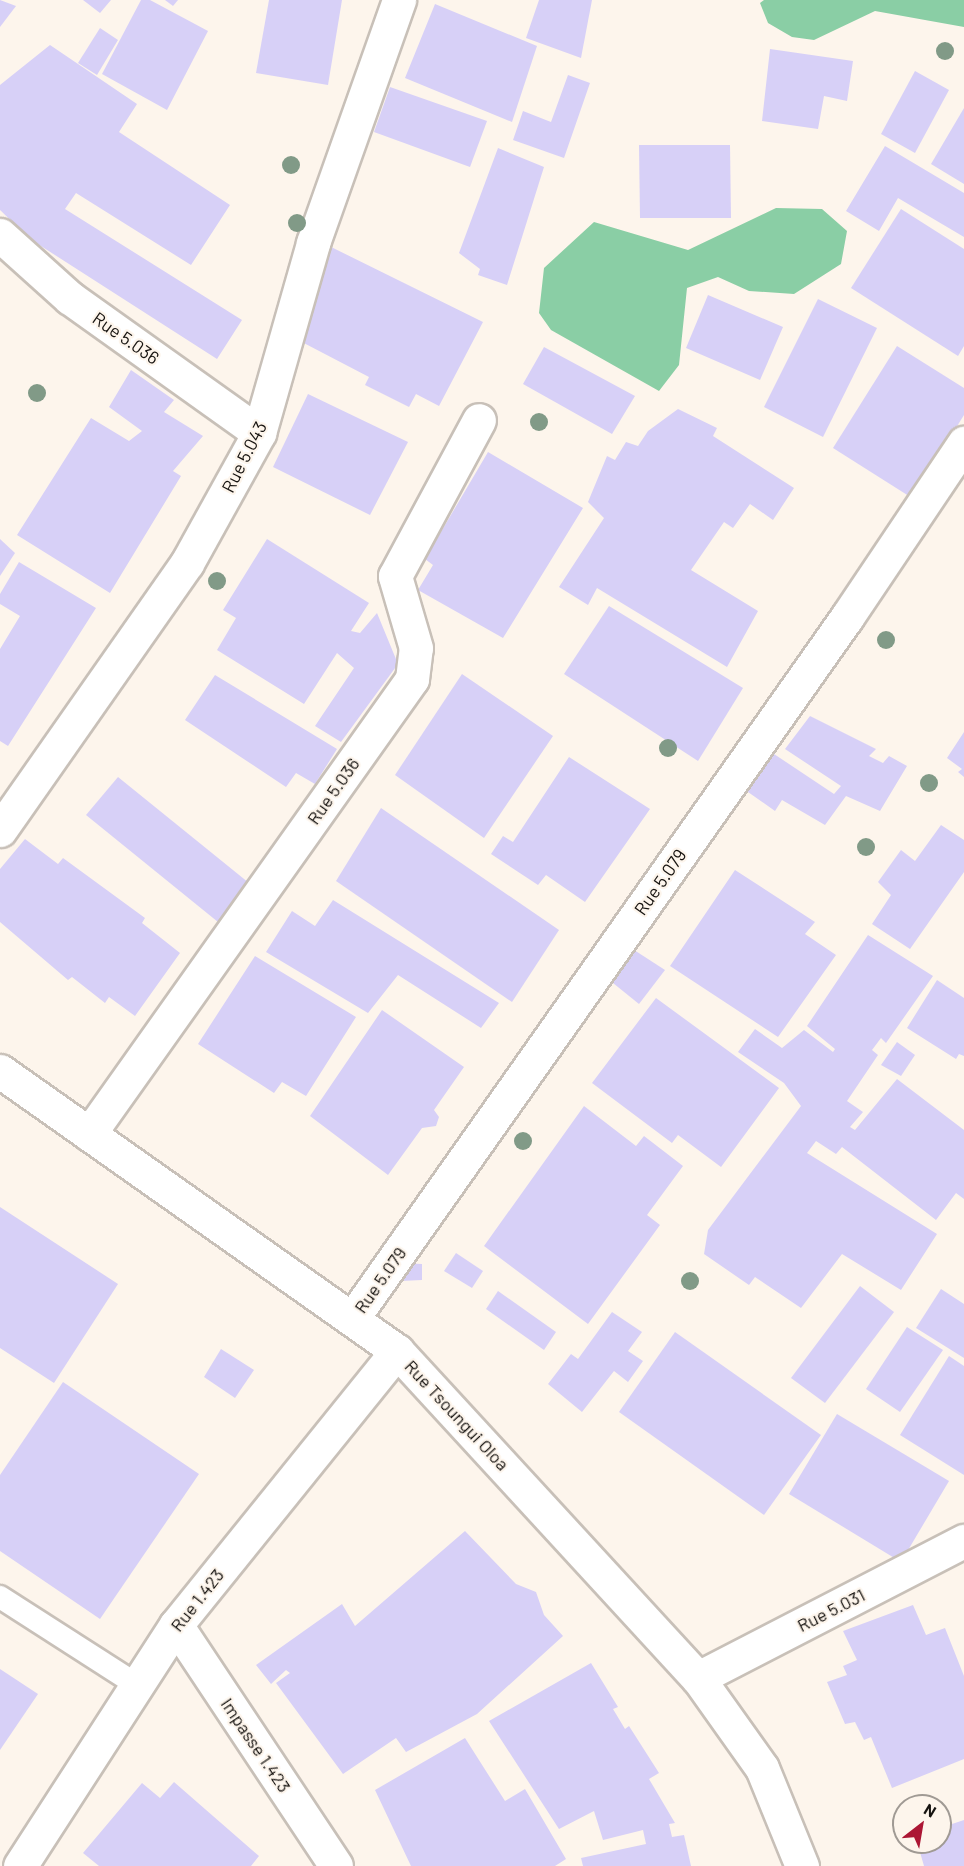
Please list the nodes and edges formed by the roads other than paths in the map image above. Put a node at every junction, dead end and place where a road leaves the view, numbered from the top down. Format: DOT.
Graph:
graph roads {
  1 [pos="399,0"];
  2 [pos="0,235"];
  3 [pos="479,420"];
  4 [pos="259,433"];
  5 [pos="964,443"];
  6 [pos="0,830"];
  7 [pos="0,1071"];
  8 [pos="88,1134"];
  9 [pos="352,1319"];
  10 [pos="397,1351"];
  11 [pos="964,1541"];
  12 [pos="0,1597"];
  13 [pos="176,1625"];
  14 [pos="698,1678"];
  15 [pos="137,1685"];
  16 [pos="20,1866"];
  17 [pos="336,1866"];
  18 [pos="802,1866"];
  1 -- 4 [label="street, Rue 5.043"];
  2 -- 4 [label="street, Rue 5.036"];
  3 -- 8 [label="street, Rue 5.036"];
  4 -- 6 [label="street, Rue 5.043"];
  5 -- 9 [label="street, Rue 5.079"];
  7 -- 8 [label="street, Rue Tsoungui Oloa"];
  8 -- 9 [label="street, Rue Tsoungui Oloa"];
  9 -- 10 [label="street, Rue Tsoungui Oloa"];
  10 -- 13 [label="street, Rue 1.423"];
  10 -- 14 [label="street, Rue Tsoungui Oloa"];
  11 -- 14 [label="street, Rue 5.031"];
  12 -- 15 [label="lane"];
  13 -- 15 [label="street, Rue 1.423"];
  13 -- 17 [label="street, Impasse 1.423"];
  14 -- 18 [label="street, Rue Tsoungui Oloa"];
  15 -- 16 [label="street, Rue 1.423"];
}
